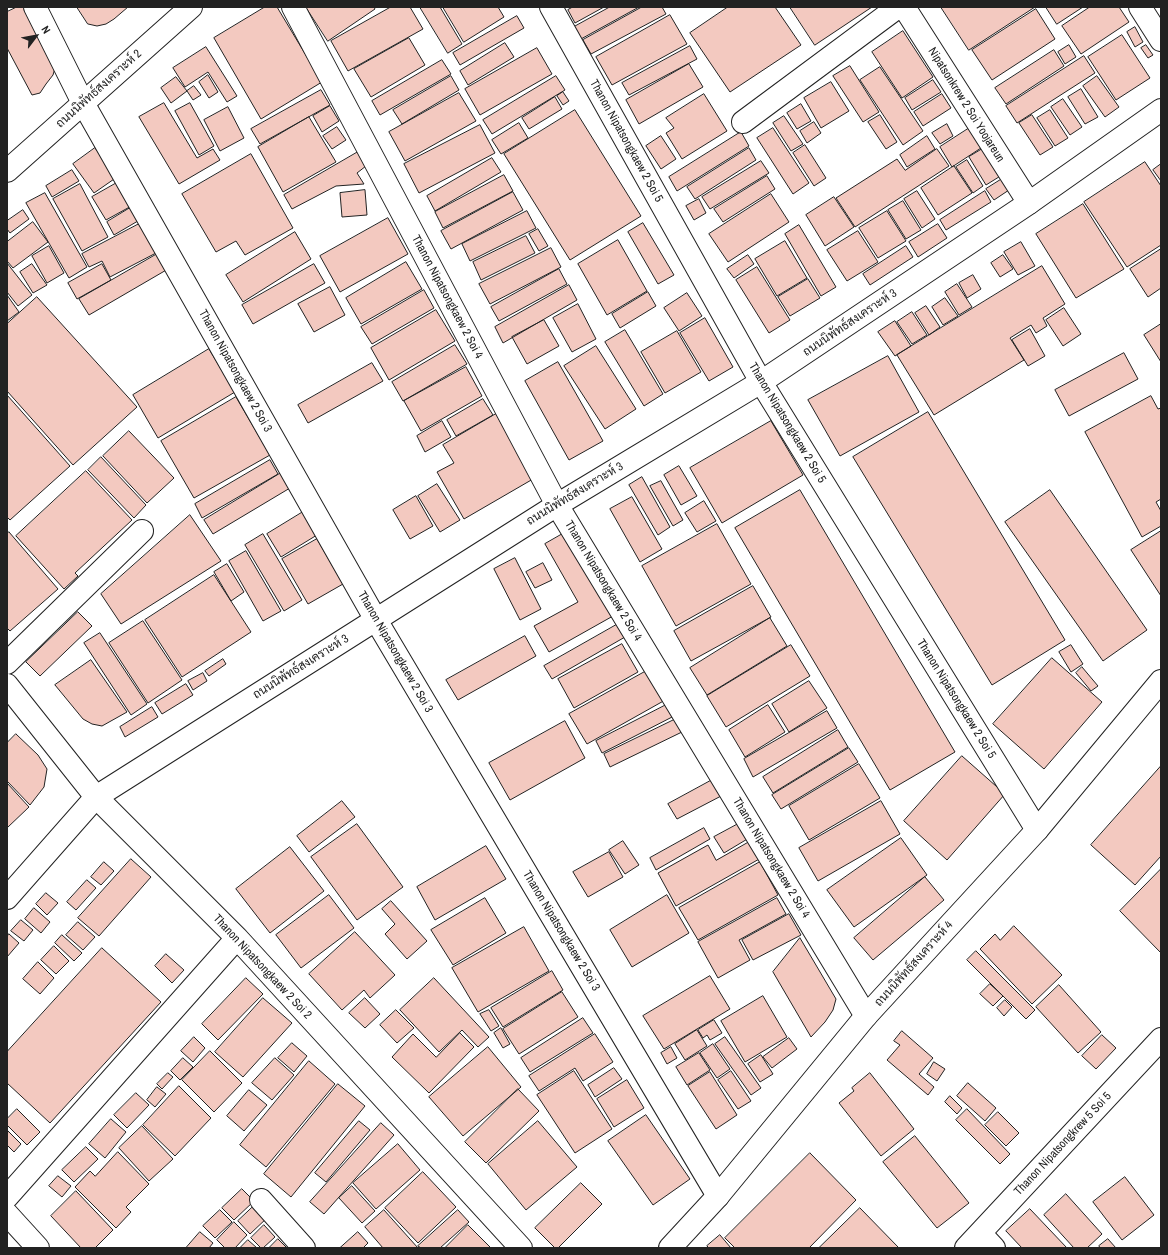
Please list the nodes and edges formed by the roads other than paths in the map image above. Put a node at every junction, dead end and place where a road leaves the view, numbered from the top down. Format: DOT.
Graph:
graph roads {
  1 [pos="36,7"];
  2 [pos="191,7"];
  3 [pos="293,7"];
  4 [pos="551,7"];
  5 [pos="898,7"];
  6 [pos="904,7"];
  7 [pos="1140,7"];
  8 [pos="1161,40"];
  9 [pos="83,103"];
  10 [pos="1161,110"];
  11 [pos="744,122"];
  12 [pos="7,171"];
  13 [pos="1029,203"];
  14 [pos="761,382"];
  15 [pos="557,505"];
  16 [pos="142,531"];
  17 [pos="376,620"];
  18 [pos="7,663"];
  19 [pos="1161,681"];
  20 [pos="7,684"];
  21 [pos="96,797"];
  22 [pos="1037,830"];
  23 [pos="7,898"];
  24 [pos="237,938"];
  25 [pos="866,1016"];
  26 [pos="1161,1039"];
  27 [pos="718,1196"];
  28 [pos="7,1197"];
  29 [pos="261,1200"];
  30 [pos="7,1214"];
  31 [pos="980,1243"];
  32 [pos="38,1248"];
  33 [pos="304,1248"];
  34 [pos="521,1248"];
  35 [pos="670,1248"];
  1 -- 9 [label="street, Thanon Nipatsongkaew 2 Soi 3"];
  2 -- 9 [label="street, ถนนนิพัทธ์สงเคราะห์ 2"];
  3 -- 15 [label="street, Thanon Nipatsongkaew 2 Soi 4"];
  4 -- 14 [label="street, Thanon Nipatsongkaew 2 Soi 5"];
  5 -- 11 [label="street"];
  6 -- 13 [label="street, Nipatsonkrew 2 Soi Yoojareun"];
  7 -- 8 [label="street"];
  9 -- 12 [label="street, ถนนนิพัทธ์สงเคราะห์ 2"];
  9 -- 17 [label="street, Thanon Nipatsongkaew 2 Soi 3"];
  10 -- 13 [label="street, ถนนนิพัทธ์สงเคราะห์ 3"];
  13 -- 14 [label="street, ถนนนิพัทธ์สงเคราะห์ 3"];
  14 -- 15 [label="street, ถนนนิพัทธ์สงเคราะห์ 3"];
  14 -- 22 [label="street, Thanon Nipatsongkaew 2 Soi 5"];
  15 -- 17 [label="street, ถนนนิพัทธ์สงเคราะห์ 3"];
  15 -- 25 [label="street, Thanon Nipatsongkaew 2 Soi 4"];
  16 -- 18 [label="street"];
  17 -- 21 [label="street, ถนนนิพัทธ์สงเคราะห์ 3"];
  17 -- 27 [label="street, Thanon Nipatsongkaew 2 Soi 3"];
  19 -- 22 [label="street, ถนนนิพัทธ์สงเคราะห์ 4"];
  20 -- 21 [label="street, Thanon Nipatsongkaew 2 Soi 2"];
  21 -- 23 [label="street, ถนนนิพัทธ์สงเคราะห์ 3"];
  21 -- 24 [label="street, Thanon Nipatsongkaew 2 Soi 2"];
  22 -- 25 [label="street, ถนนนิพัทธ์สงเคราะห์ 4"];
  24 -- 28 [label="street"];
  24 -- 34 [label="street, Thanon Nipatsongkaew 2 Soi 2"];
  25 -- 27 [label="street, ถนนนิพัทธ์สงเคราะห์ 4"];
  26 -- 31 [label="street, Thanon Nipatsongkrew 5 Soi 5"];
  27 -- 35 [label="street, ถนนนิพัทธ์สงเคราะห์ 4"];
  29 -- 33 [label="street"];
  30 -- 32 [label="street"];
}
